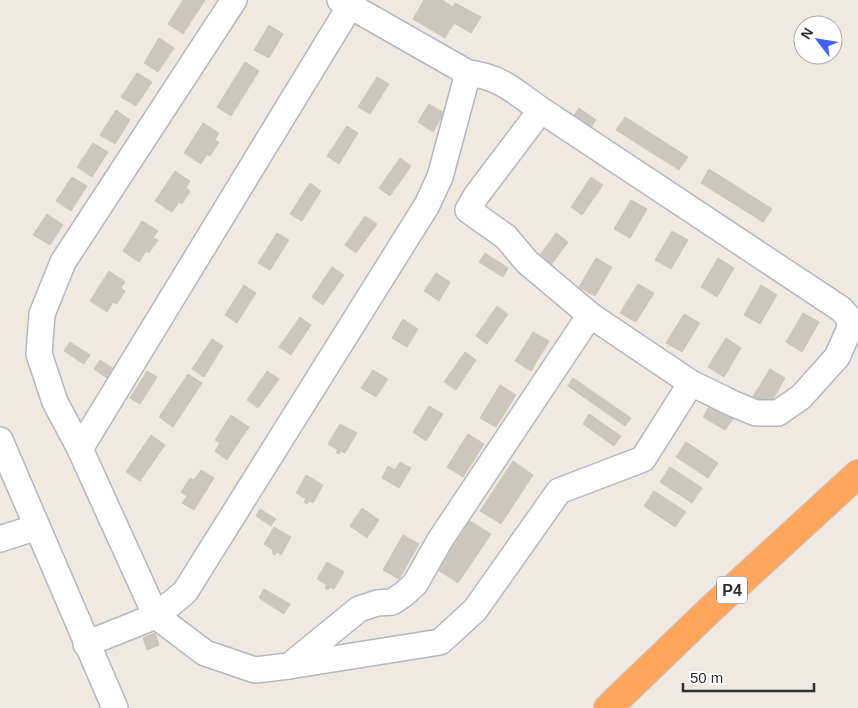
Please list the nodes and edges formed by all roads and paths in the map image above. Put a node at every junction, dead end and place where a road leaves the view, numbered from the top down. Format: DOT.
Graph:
graph roads {
  1 [pos="234,0"];
  2 [pos="345,3"];
  3 [pos="468,73"];
  4 [pos="541,110"];
  5 [pos="427,205"];
  6 [pos="468,210"];
  7 [pos="590,315"];
  8 [pos="691,383"];
  9 [pos="0,440"];
  10 [pos="80,450"];
  11 [pos="858,474"];
  12 [pos="37,527"];
  13 [pos="0,539"];
  14 [pos="156,616"];
  15 [pos="86,644"];
  16 [pos="289,666"];
  17 [pos="115,708"];
  18 [pos="608,708"];
  1 -- 10 [label="street"];
  2 -- 3 [label="street"];
  2 -- 10 [label="street"];
  3 -- 4 [label="street"];
  3 -- 5 [label="street"];
  4 -- 6 [label="street"];
  4 -- 8 [label="street"];
  5 -- 6 [label="street"];
  5 -- 14 [label="street"];
  6 -- 7 [label="street"];
  7 -- 8 [label="street"];
  7 -- 16 [label="street"];
  8 -- 16 [label="street"];
  9 -- 12 [label="street"];
  10 -- 14 [label="street"];
  11 -- 18 [label="highway, P4"];
  12 -- 13 [label="street"];
  12 -- 15 [label="street"];
  14 -- 15 [label="street"];
  14 -- 16 [label="street"];
  15 -- 17 [label="street"];
}
